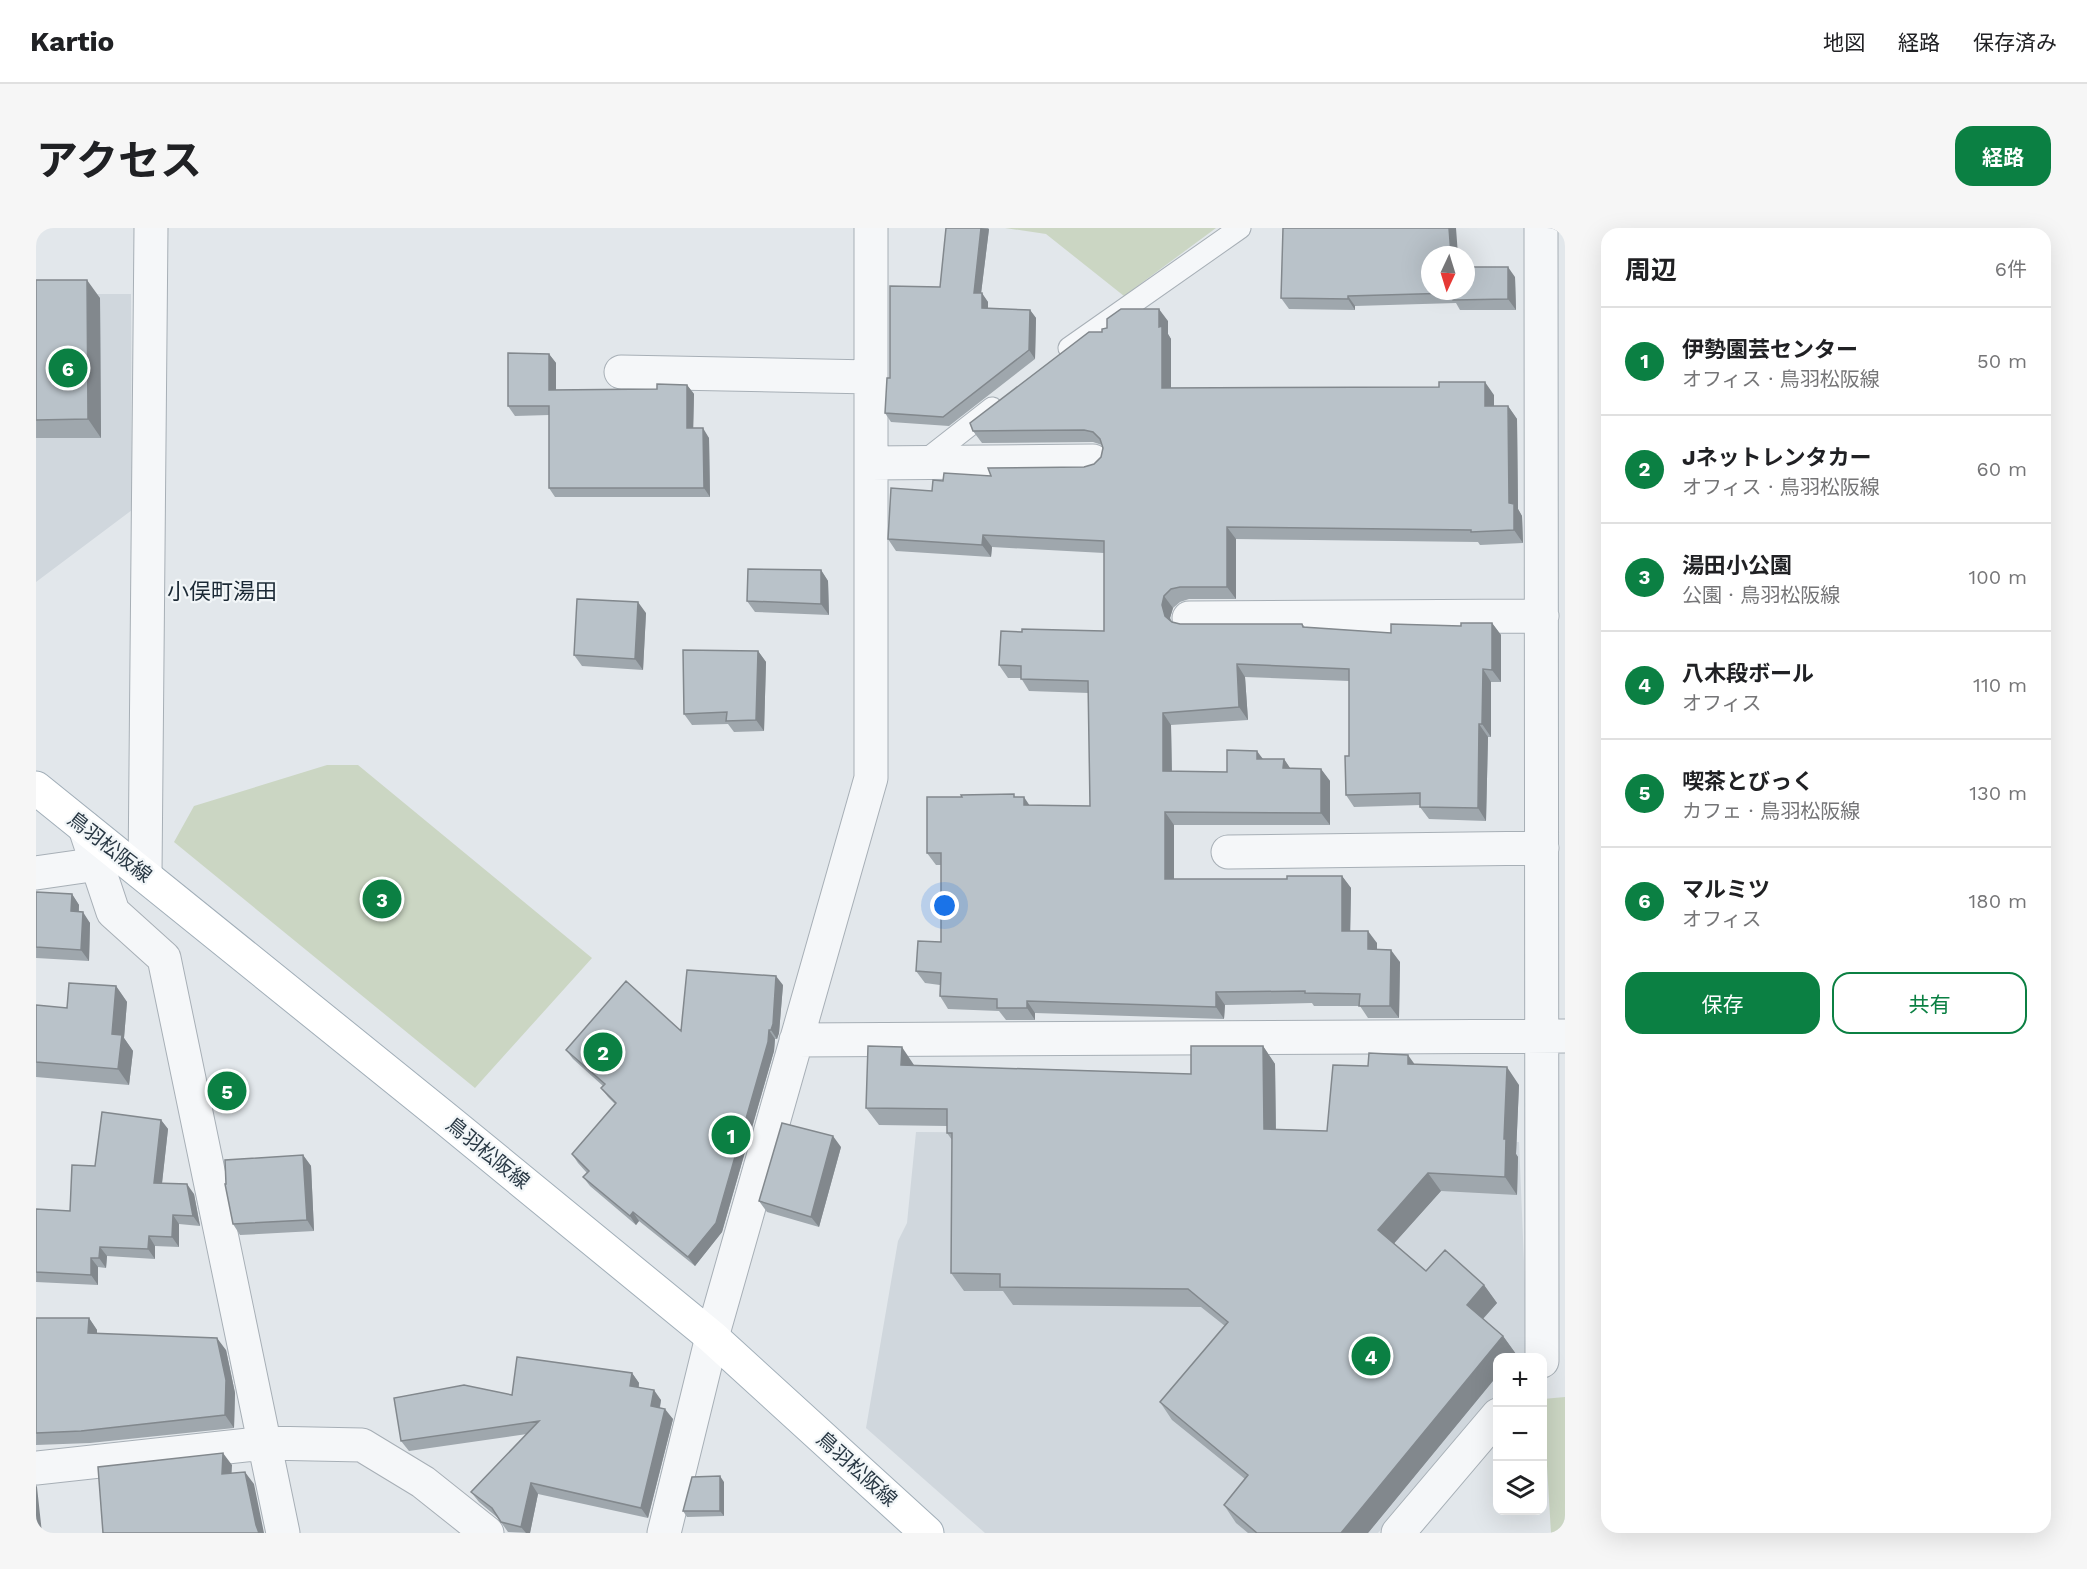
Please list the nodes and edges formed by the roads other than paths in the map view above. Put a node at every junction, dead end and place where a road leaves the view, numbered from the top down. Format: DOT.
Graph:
graph roads {
  1 [pos="151,228"];
  2 [pos="871,228"];
  3 [pos="1240,228"];
  4 [pos="1541,228"];
  5 [pos="1051,362"];
  6 [pos="621,372"];
  7 [pos="871,377"];
  8 [pos="1005,398"];
  9 [pos="1093,460"];
  10 [pos="923,462"];
  11 [pos="871,463"];
  12 [pos="1542,616"];
  13 [pos="1189,618"];
  14 [pos="36,788"];
  15 [pos="85,828"];
  16 [pos="1542,848"];
  17 [pos="1228,852"];
  18 [pos="98,864"];
  19 [pos="36,873"];
  20 [pos="145,874"];
  21 [pos="1554,1036"];
  22 [pos="796,1040"];
  23 [pos="712,1337"];
  24 [pos="1542,1353"];
  25 [pos="1493,1420"];
  26 [pos="265,1443"];
  27 [pos="36,1468"];
  28 [pos="925,1532"];
  29 [pos="283,1533"];
  30 [pos="487,1533"];
  31 [pos="664,1533"];
  32 [pos="1398,1533"];
  1 -- 20 [label="street"];
  2 -- 7 [label="street"];
  3 -- 5 [label="lane"];
  4 -- 12 [label="street"];
  6 -- 7 [label="street"];
  7 -- 11 [label="street"];
  8 -- 10 [label="lane"];
  9 -- 10 [label="street"];
  10 -- 11 [label="street"];
  11 -- 22 [label="street"];
  12 -- 13 [label="street"];
  12 -- 16 [label="street"];
  14 -- 15 [label="main road, 鳥羽松阪線"];
  15 -- 18 [label="street"];
  15 -- 20 [label="main road, 鳥羽松阪線"];
  16 -- 17 [label="street"];
  16 -- 21 [label="street"];
  18 -- 19 [label="street"];
  18 -- 26 [label="street"];
  20 -- 23 [label="main road, 鳥羽松阪線"];
  21 -- 22 [label="street"];
  21 -- 24 [label="street"];
  22 -- 23 [label="street"];
  23 -- 28 [label="main road, 鳥羽松阪線"];
  23 -- 31 [label="street"];
  25 -- 32 [label="street"];
  26 -- 27 [label="street"];
  26 -- 29 [label="street"];
  26 -- 30 [label="street"];
}
